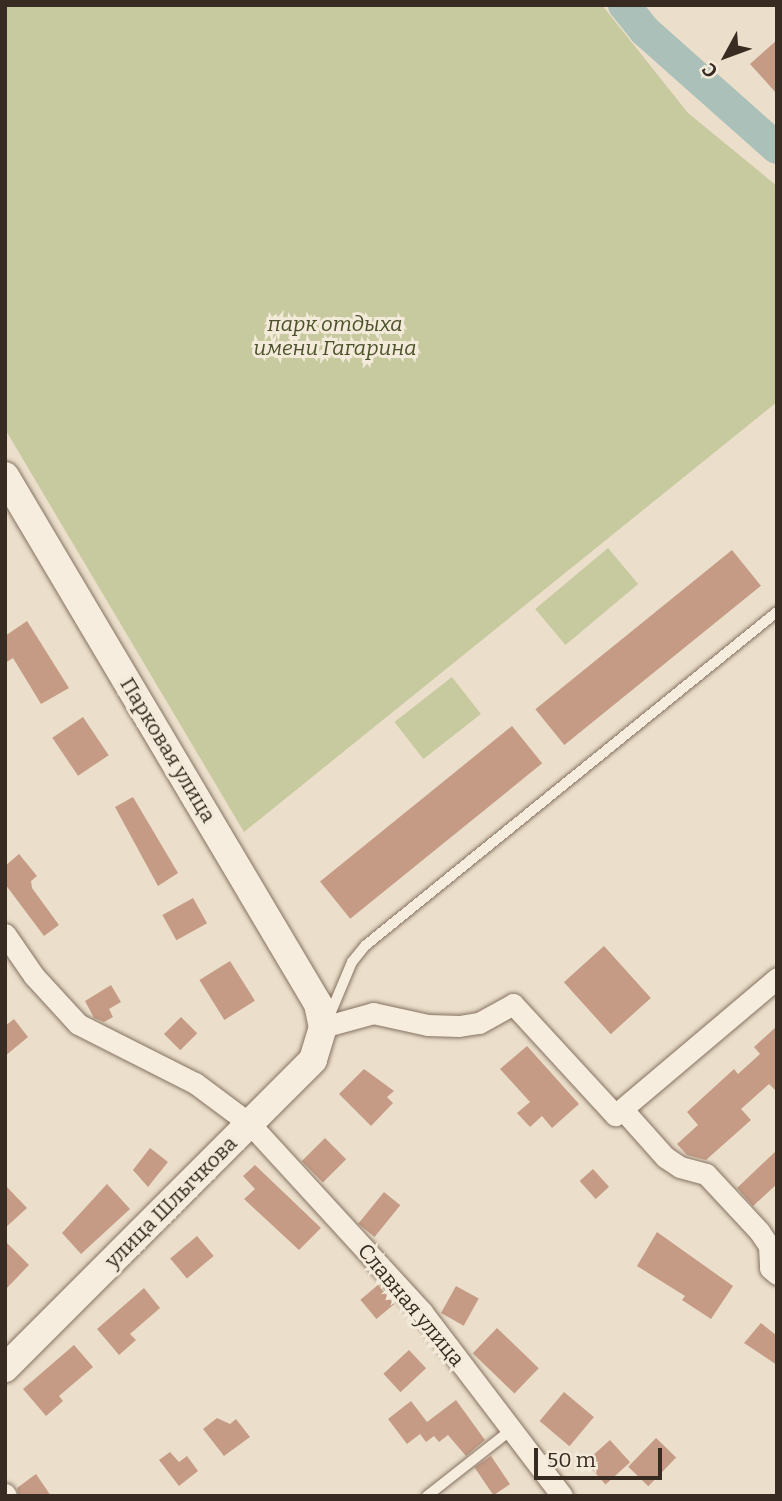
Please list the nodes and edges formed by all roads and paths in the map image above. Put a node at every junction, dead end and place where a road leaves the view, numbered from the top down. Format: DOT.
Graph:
graph roads {
  1 [pos="5,476"];
  2 [pos="777,612"];
  3 [pos="5,934"];
  4 [pos="777,978"];
  5 [pos="323,1027"];
  6 [pos="624,1111"];
  7 [pos="250,1124"];
  8 [pos="777,1274"];
  9 [pos="5,1368"];
  10 [pos="511,1430"];
  11 [pos="427,1496"];
  12 [pos="562,1496"];
  1 -- 5 [label="street, Парковая улица"];
  2 -- 5 [label="lane"];
  3 -- 7 [label="street, Славная улица"];
  4 -- 6 [label="street"];
  5 -- 6 [label="street"];
  5 -- 7 [label="street, улица Шлычкова"];
  6 -- 8 [label="street"];
  7 -- 9 [label="street, улица Шлычкова"];
  7 -- 10 [label="street, Славная улица"];
  10 -- 11 [label="lane"];
  10 -- 12 [label="street, Славная улица"];
}
